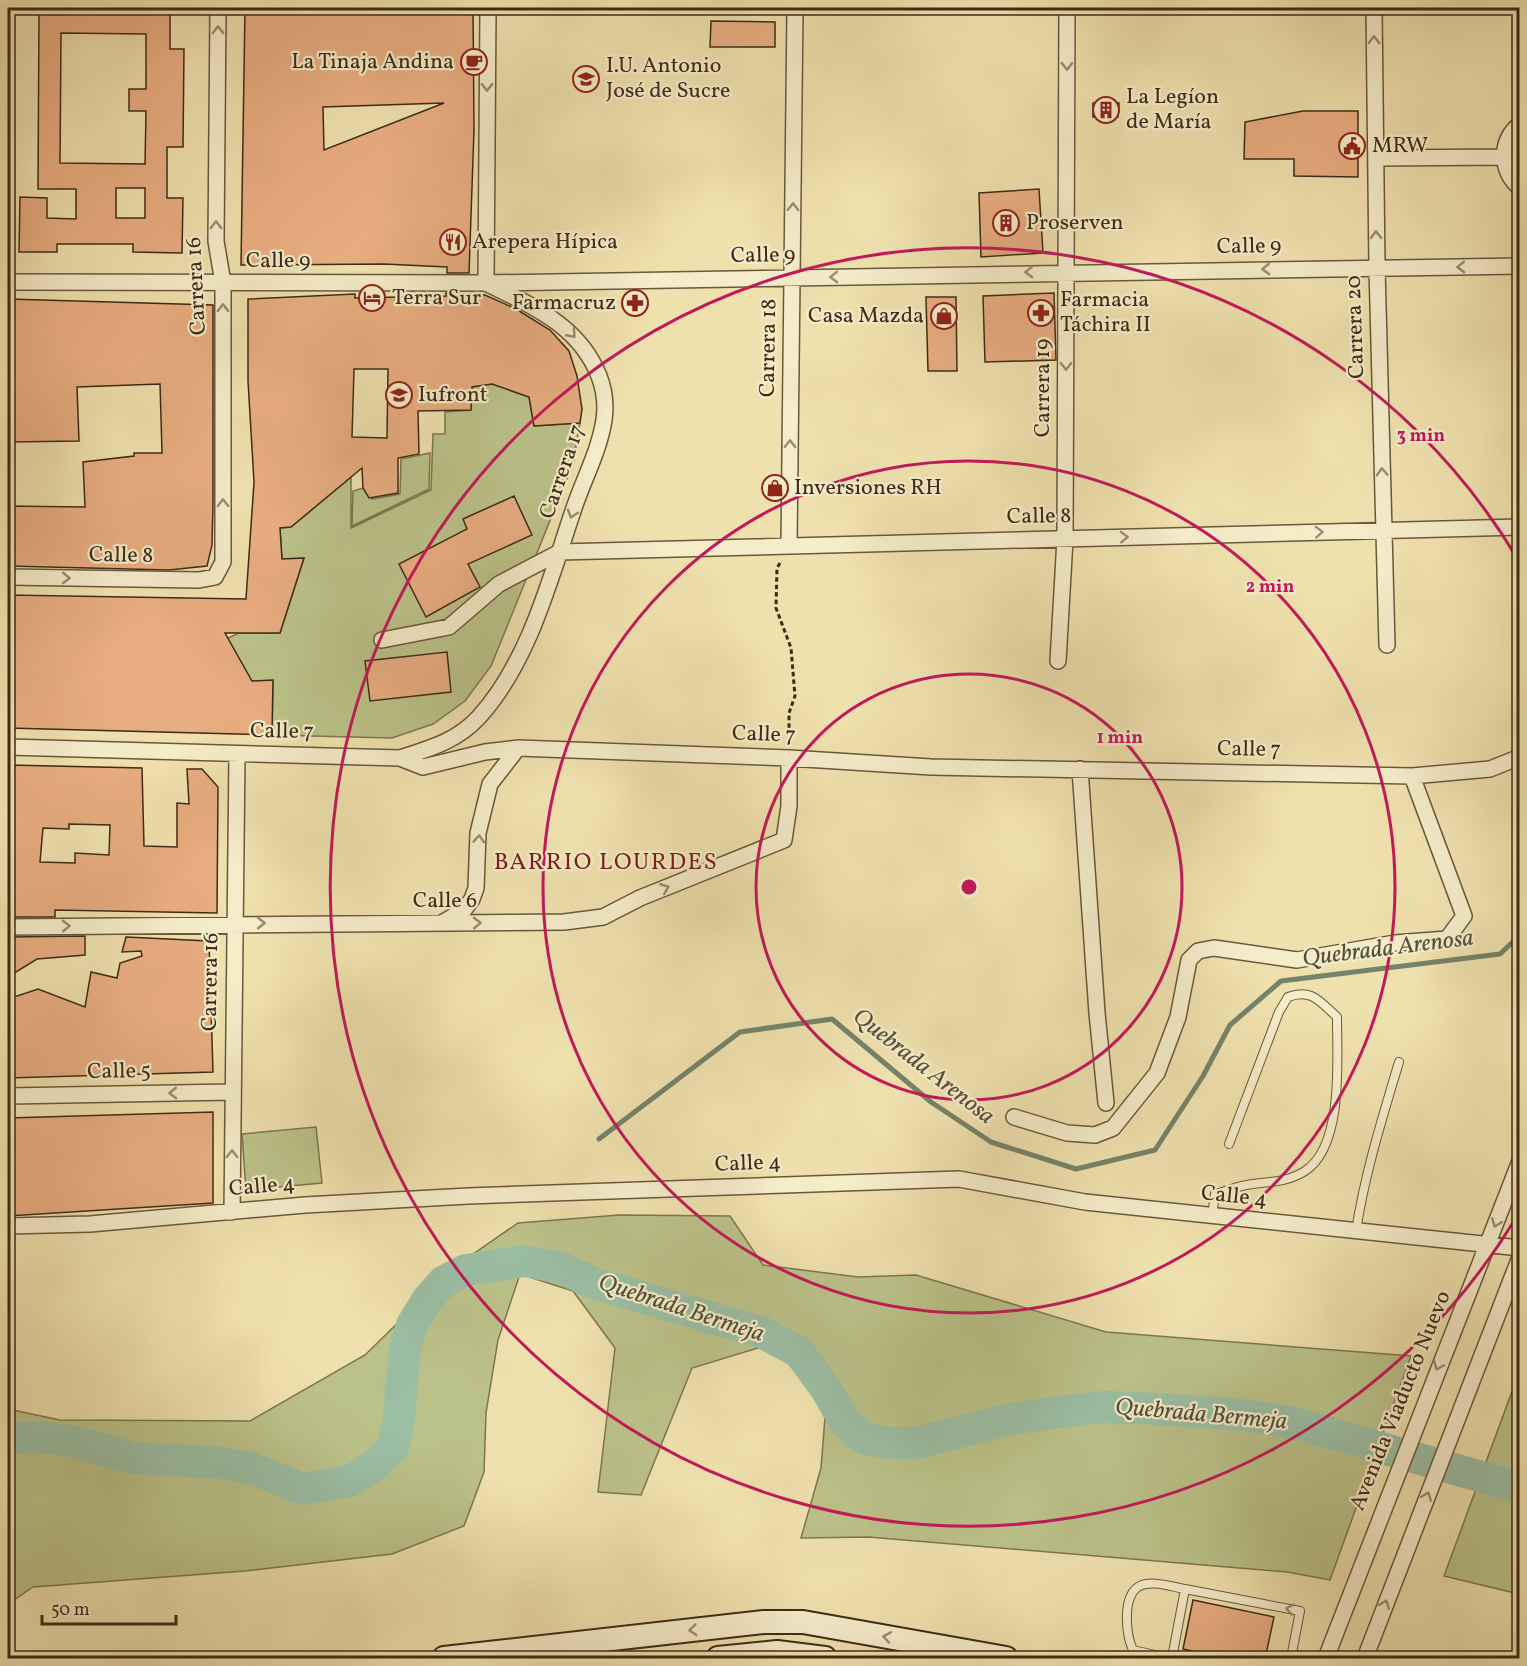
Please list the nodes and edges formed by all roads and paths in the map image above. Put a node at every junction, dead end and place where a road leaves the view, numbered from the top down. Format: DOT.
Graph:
graph roads {
  1 [pos="218,8"];
  2 [pos="488,8"];
  3 [pos="795,8"];
  4 [pos="1067,8"];
  5 [pos="1374,8"];
  6 [pos="1520,124"];
  7 [pos="1504,157"];
  8 [pos="1376,158"];
  9 [pos="1520,188"];
  10 [pos="1520,266"];
  11 [pos="1377,268"];
  12 [pos="1066,272"];
  13 [pos="792,278"];
  14 [pos="8,282"];
  15 [pos="223,283"];
  16 [pos="486,283"];
  17 [pos="1520,527"];
  18 [pos="1384,530"];
  19 [pos="1065,539"];
  20 [pos="789,545"];
  21 [pos="560,552"];
  22 [pos="224,562"];
  23 [pos="8,577"];
  24 [pos="382,640"];
  25 [pos="1387,645"];
  26 [pos="1058,661"];
  27 [pos="8,747"];
  28 [pos="518,748"];
  29 [pos="237,754"];
  30 [pos="1520,757"];
  31 [pos="400,758"];
  32 [pos="789,758"];
  33 [pos="1080,769"];
  34 [pos="1490,769"];
  35 [pos="1520,771"];
  36 [pos="1412,776"];
  37 [pos="235,923"];
  38 [pos="442,923"];
  39 [pos="8,927"];
  40 [pos="1399,1062"];
  41 [pos="231,1092"];
  42 [pos="8,1096"];
  43 [pos="1106,1103"];
  44 [pos="1014,1118"];
  45 [pos="1229,1144"];
  46 [pos="1520,1161"];
  47 [pos="232,1212"];
  48 [pos="1212,1218"];
  49 [pos="8,1226"];
  50 [pos="1356,1231"];
  51 [pos="1487,1245"];
  52 [pos="1520,1248"];
  53 [pos="1520,1257"];
  54 [pos="1185,1589"];
  55 [pos="579,1651"];
  56 [pos="549,1652"];
  57 [pos="444,1659"];
  58 [pos="718,1659"];
  59 [pos="825,1659"];
  60 [pos="1006,1659"];
  61 [pos="1170,1659"];
  62 [pos="1291,1659"];
  63 [pos="1326,1659"];
  64 [pos="1365,1659"];
  15 -- 1 [label="street, Carrera 16, one-way"];
  2 -- 16 [label="street, one-way"];
  13 -- 3 [label="street, Carrera 18, one-way"];
  4 -- 12 [label="street, Carrera 19, one-way"];
  8 -- 5 [label="street, Carrera 20, one-way"];
  6 -- 7 [label="street"];
  7 -- 8 [label="street"];
  7 -- 9 [label="street"];
  11 -- 8 [label="street, Carrera 20, one-way"];
  10 -- 11 [label="street, Calle 9, one-way"];
  11 -- 12 [label="street, Calle 9, one-way"];
  18 -- 11 [label="street, Carrera 20, one-way"];
  12 -- 13 [label="street, Calle 9, one-way"];
  12 -- 19 [label="street, Carrera 19, one-way"];
  13 -- 16 [label="street, Calle 9"];
  20 -- 13 [label="street, Carrera 18, one-way"];
  14 -- 15 [label="street, Calle 9"];
  15 -- 16 [label="street, Calle 9"];
  22 -- 15 [label="street, Carrera 16, one-way"];
  16 -- 21 [label="street, Carrera 17, one-way"];
  17 -- 18 [label="street, Calle 8"];
  19 -- 18 [label="street, Calle 8, one-way"];
  18 -- 25 [label="street, Carrera 20"];
  19 -- 20 [label="street, Calle 8"];
  19 -- 26 [label="street, Carrera 19"];
  20 -- 21 [label="street, Calle 8"];
  20 -- 32 [label="path"];
  21 -- 24 [label="street"];
  21 -- 31 [label="street, Carrera 17"];
  23 -- 22 [label="street, Calle 8, one-way"];
  27 -- 29 [label="street, Calle 7"];
  28 -- 31 [label="street, Calle 7"];
  28 -- 32 [label="street, Calle 7"];
  38 -- 28 [label="street, one-way"];
  29 -- 31 [label="street, Calle 7"];
  29 -- 37 [label="street, Carrera 16"];
  30 -- 34 [label="street, Calle 7"];
  32 -- 33 [label="street, Calle 7"];
  38 -- 32 [label="street, Calle 6, one-way"];
  33 -- 36 [label="street, Calle 7"];
  33 -- 43 [label="street"];
  34 -- 35 [label="street"];
  34 -- 36 [label="street, Calle 7"];
  36 -- 44 [label="street"];
  37 -- 38 [label="street, Calle 6, one-way"];
  39 -- 37 [label="street, Calle 6, one-way"];
  37 -- 41 [label="street, Carrera 16"];
  40 -- 50 [label="lane"];
  41 -- 42 [label="street, Calle 5, one-way"];
  47 -- 41 [label="street, Carrera 16, one-way"];
  45 -- 48 [label="lane"];
  46 -- 51 [label="street, Avenida Viaducto Nuevo, one-way"];
  47 -- 48 [label="street, Calle 4"];
  47 -- 49 [label="street, Calle 4"];
  48 -- 50 [label="street, Calle 4"];
  50 -- 51 [label="street, Calle 4"];
  51 -- 52 [label="street, Calle 4"];
  51 -- 63 [label="street, Avenida Viaducto Nuevo, one-way"];
  64 -- 53 [label="street, one-way"];
  54 -- 61 [label="lane"];
  54 -- 61 [label="lane"];
  62 -- 54 [label="lane, one-way"];
  55 -- 56 [label="street"];
  60 -- 55 [label="street, one-way"];
  56 -- 57 [label="street"];
  58 -- 59 [label="street"];
}
